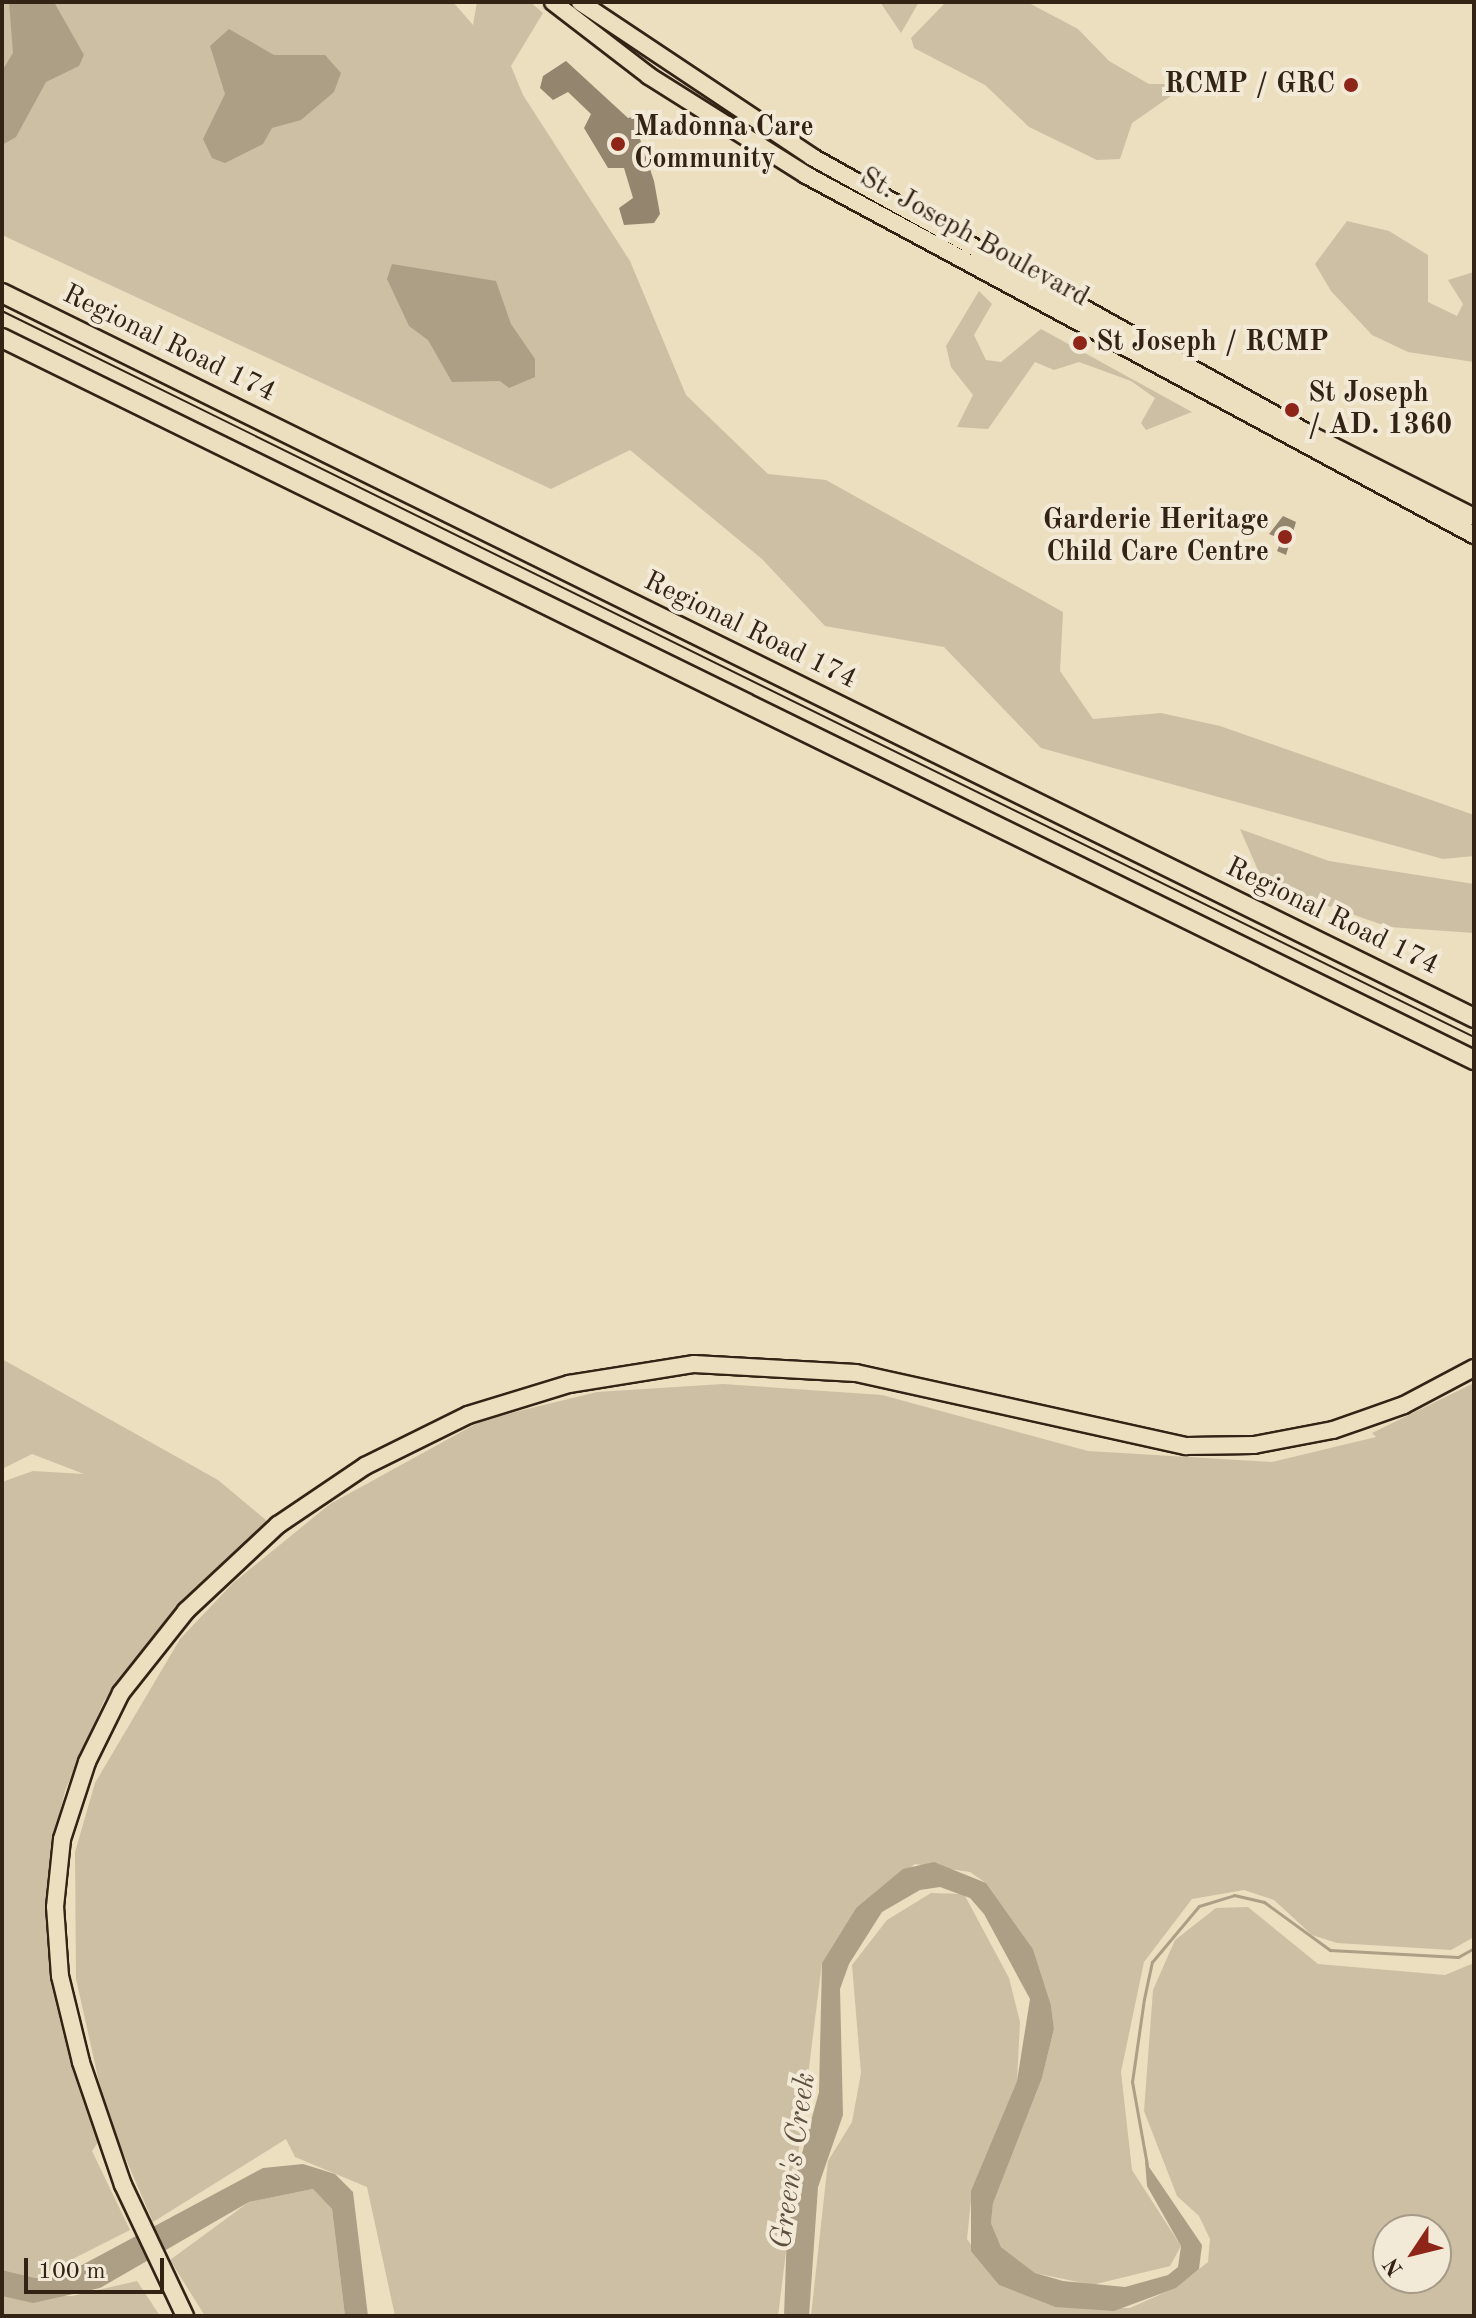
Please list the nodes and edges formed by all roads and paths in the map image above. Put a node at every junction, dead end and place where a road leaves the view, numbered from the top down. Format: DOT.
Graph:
graph roads {
  1 [pos="553,2"];
  2 [pos="580,2"];
  3 [pos="715,109"];
  4 [pos="925,221"];
  5 [pos="917,237"];
  6 [pos="2,293"];
  7 [pos="2,338"];
  8 [pos="1310,442"];
  9 [pos="1452,516"];
  10 [pos="1474,517"];
  11 [pos="1474,535"];
  12 [pos="1474,1018"];
  13 [pos="1474,1060"];
  14 [pos="1474,1368"];
  15 [pos="185,2316"];
  1 -- 3 [label="main road, St. Joseph Boulevard"];
  2 -- 3 [label="main road, St. Joseph Boulevard"];
  3 -- 4 [label="main road, St. Joseph Boulevard"];
  3 -- 5 [label="main road, St. Joseph Boulevard"];
  4 -- 5 [label="main road"];
  4 -- 8 [label="main road, St. Joseph Boulevard"];
  5 -- 8 [label="main road, St. Joseph Boulevard"];
  6 -- 12 [label="highway, Regional Road 174"];
  7 -- 13 [label="highway"];
  8 -- 9 [label="main road, St. Joseph Boulevard"];
  9 -- 10 [label="main road, St. Joseph Boulevard"];
  9 -- 11 [label="main road, St. Joseph Boulevard"];
  14 -- 15 [label="main road"];
}
